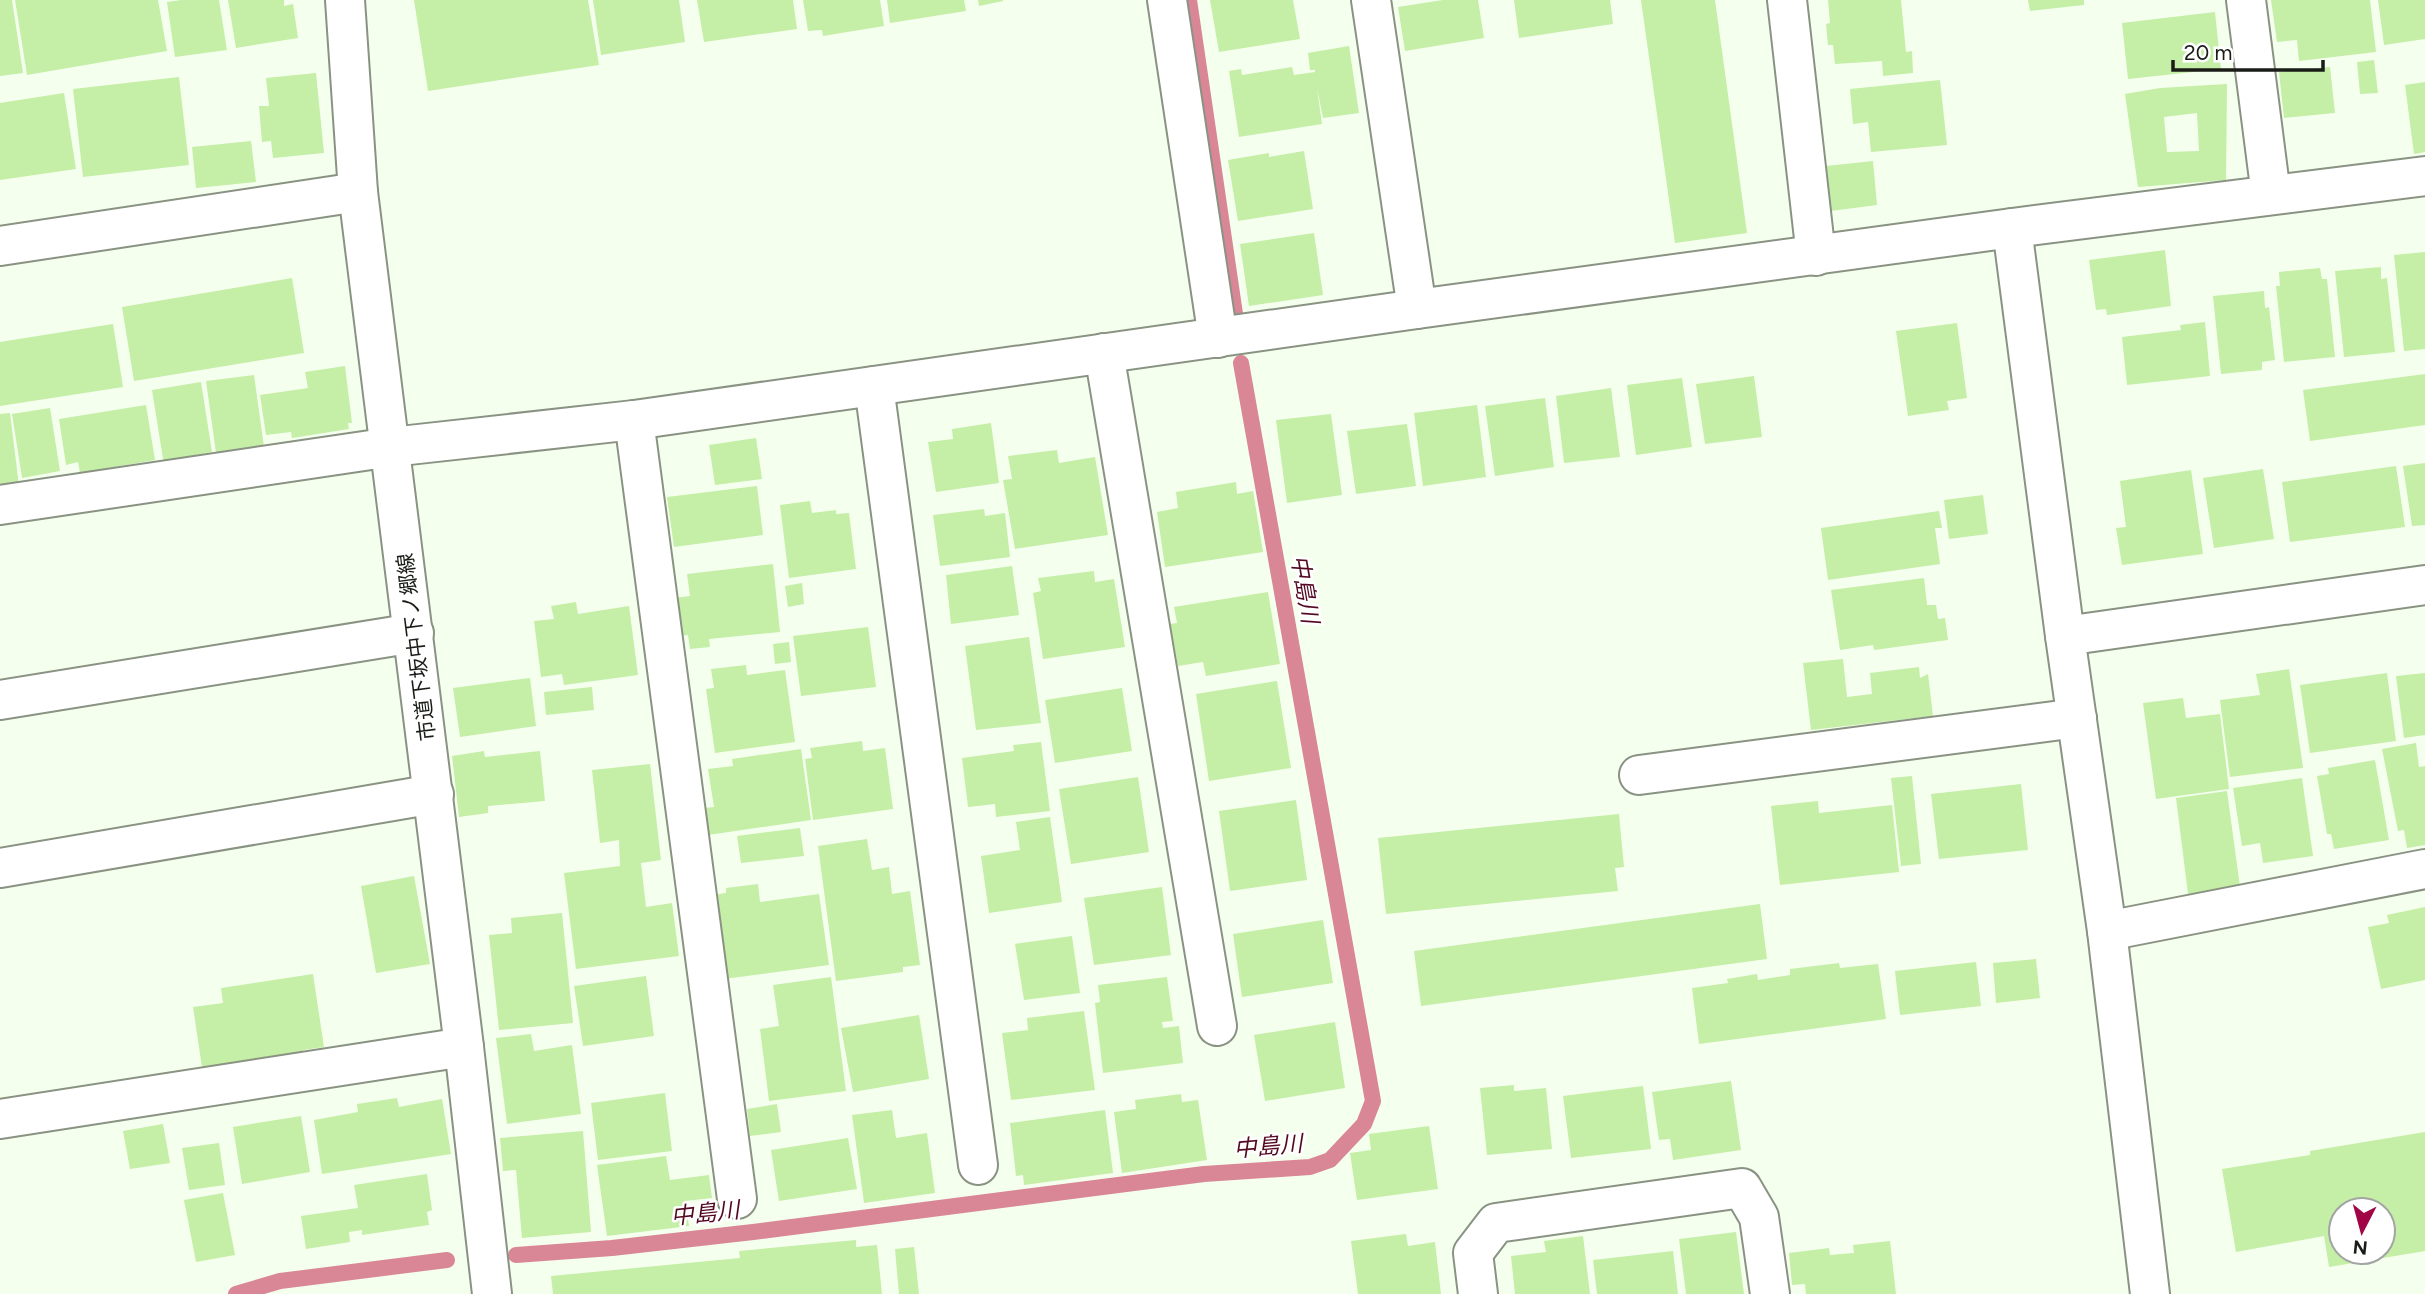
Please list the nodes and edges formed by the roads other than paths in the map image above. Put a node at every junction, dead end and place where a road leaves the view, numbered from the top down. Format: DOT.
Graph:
graph roads {
  1 [pos="345,0"];
  2 [pos="1167,0"];
  3 [pos="1371,0"];
  4 [pos="1787,0"];
  5 [pos="2246,0"];
  6 [pos="2425,176"];
  7 [pos="358,192"];
  8 [pos="2271,195"];
  9 [pos="2012,228"];
  10 [pos="0,246"];
  11 [pos="1816,256"];
  12 [pos="1417,309"];
  13 [pos="1218,338"];
  14 [pos="1104,354"];
  15 [pos="874,386"];
  16 [pos="634,420"];
  17 [pos="391,447"];
  18 [pos="0,505"];
  19 [pos="2425,585"];
  20 [pos="414,634"];
  21 [pos="2065,636"];
  22 [pos="0,700"];
  23 [pos="2077,718"];
  24 [pos="1639,775"];
  25 [pos="434,794"];
  26 [pos="0,868"];
  27 [pos="2425,869"];
  28 [pos="2107,931"];
  29 [pos="1217,1026"];
  30 [pos="464,1047"];
  31 [pos="0,1119"];
  32 [pos="978,1165"];
  33 [pos="737,1199"];
  34 [pos="488,1265"];
  35 [pos="1478,1294"];
  36 [pos="1770,1294"];
  37 [pos="2150,1294"];
  1 -- 7 [label="street, 市道下坂中下ノ郷線"];
  2 -- 13 [label="street"];
  3 -- 12 [label="street"];
  4 -- 11 [label="street"];
  5 -- 8 [label="street"];
  6 -- 8 [label="street"];
  7 -- 10 [label="street"];
  7 -- 17 [label="street, 市道下坂中下ノ郷線"];
  8 -- 9 [label="street"];
  9 -- 11 [label="street"];
  9 -- 21 [label="street"];
  11 -- 12 [label="street"];
  12 -- 13 [label="street"];
  13 -- 14 [label="street"];
  14 -- 15 [label="street"];
  14 -- 29 [label="street"];
  15 -- 16 [label="street"];
  15 -- 32 [label="street"];
  16 -- 17 [label="street"];
  16 -- 33 [label="street"];
  17 -- 18 [label="street"];
  17 -- 20 [label="street, 市道下坂中下ノ郷線"];
  19 -- 21 [label="street"];
  20 -- 22 [label="street"];
  20 -- 25 [label="street, 市道下坂中下ノ郷線"];
  21 -- 23 [label="street"];
  23 -- 24 [label="street"];
  23 -- 28 [label="street"];
  25 -- 26 [label="street"];
  25 -- 30 [label="street, 市道下坂中下ノ郷線"];
  27 -- 28 [label="street"];
  28 -- 37 [label="street"];
  30 -- 31 [label="street"];
  30 -- 34 [label="street, 市道下坂中下ノ郷線"];
  35 -- 36 [label="street"];
}
